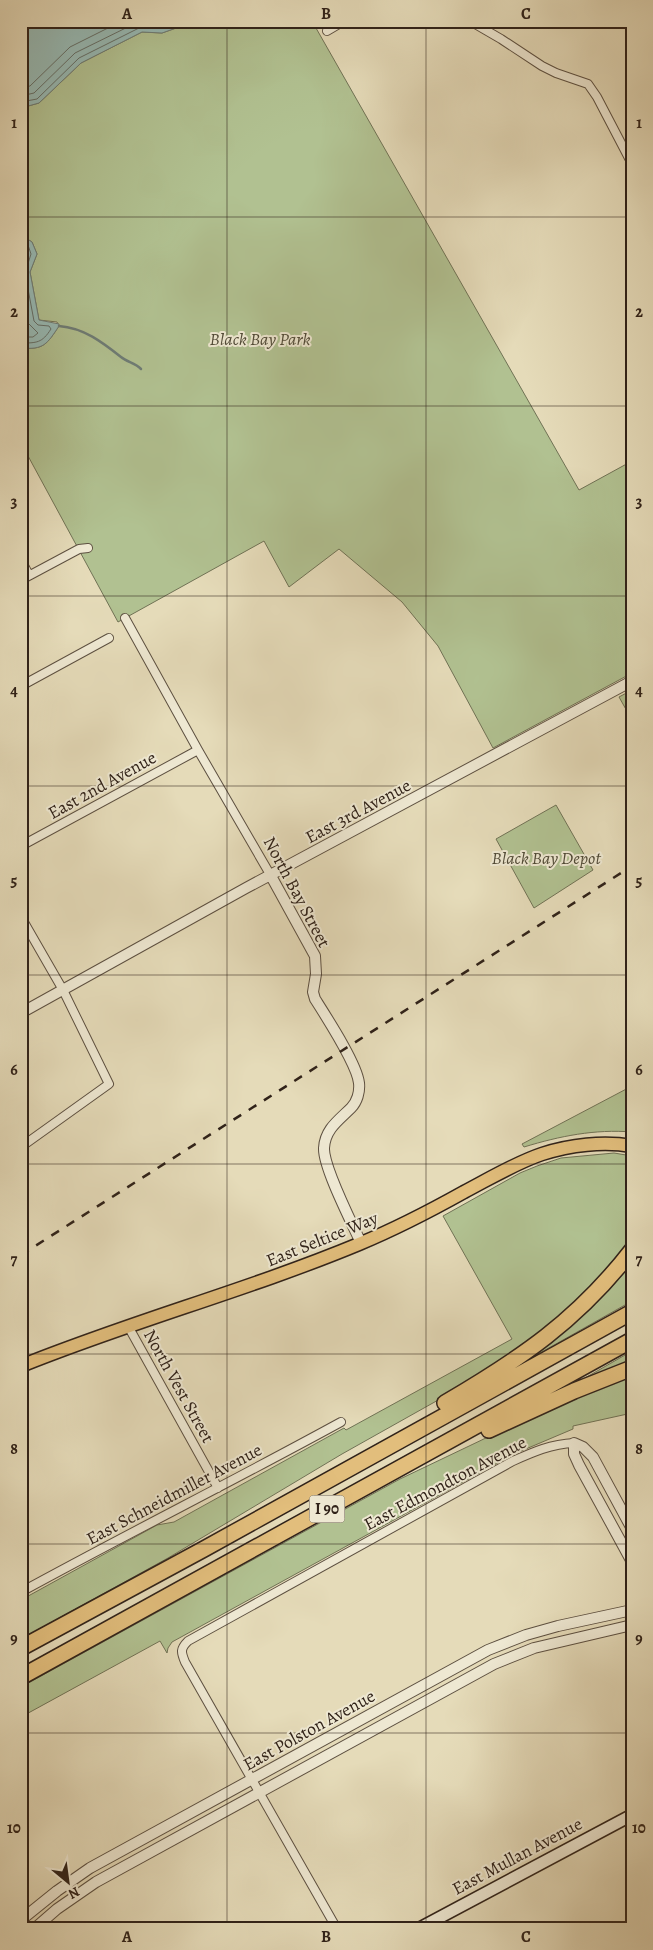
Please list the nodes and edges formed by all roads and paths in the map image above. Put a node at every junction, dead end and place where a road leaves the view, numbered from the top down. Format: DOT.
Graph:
graph roads {
  1 [pos="344,21"];
  2 [pos="470,21"];
  3 [pos="327,31"];
  4 [pos="632,164"];
  5 [pos="88,548"];
  6 [pos="21,560"];
  7 [pos="30,575"];
  8 [pos="21,580"];
  9 [pos="125,618"];
  10 [pos="109,638"];
  11 [pos="632,681"];
  12 [pos="21,686"];
  13 [pos="198,750"];
  14 [pos="21,846"];
  15 [pos="271,876"];
  16 [pos="21,917"];
  17 [pos="63,990"];
  18 [pos="21,1013"];
  19 [pos="632,1146"];
  20 [pos="21,1147"];
  21 [pos="361,1243"];
  22 [pos="632,1250"];
  23 [pos="632,1312"];
  24 [pos="128,1326"];
  25 [pos="632,1340"];
  26 [pos="21,1366"];
  27 [pos="632,1368"];
  28 [pos="341,1422"];
  29 [pos="574,1443"];
  30 [pos="374,1483"];
  31 [pos="218,1488"];
  32 [pos="632,1529"];
  33 [pos="204,1549"];
  34 [pos="632,1562"];
  35 [pos="21,1592"];
  36 [pos="632,1610"];
  37 [pos="632,1626"];
  38 [pos="21,1648"];
  39 [pos="21,1677"];
  40 [pos="252,1781"];
  41 [pos="258,1792"];
  42 [pos="632,1815"];
  43 [pos="21,1920"];
  44 [pos="34,1929"];
  45 [pos="337,1929"];
  46 [pos="418,1929"];
  1 -- 3 [label="street"];
  2 -- 4 [label="street"];
  5 -- 7 [label="street"];
  6 -- 7 [label="street"];
  7 -- 8 [label="street"];
  9 -- 13 [label="street, North Bay Street"];
  10 -- 12 [label="street"];
  11 -- 15 [label="street, East 3rd Avenue"];
  13 -- 14 [label="street, East 2nd Avenue"];
  13 -- 15 [label="street, North Bay Street"];
  15 -- 17 [label="street, East 3rd Avenue"];
  15 -- 21 [label="street, North Bay Street"];
  16 -- 17 [label="street"];
  17 -- 18 [label="street, East 3rd Avenue"];
  17 -- 20 [label="street"];
  19 -- 21 [label="main road, East Seltice Way"];
  21 -- 24 [label="main road, East Seltice Way"];
  22 -- 33 [label="highway"];
  23 -- 33 [label="highway, I 90"];
  24 -- 26 [label="main road, East Seltice Way"];
  24 -- 31 [label="street, North Vest Street"];
  25 -- 30 [label="highway, I 90"];
  27 -- 30 [label="highway"];
  28 -- 31 [label="street, East Schneidmiller Avenue"];
  29 -- 32 [label="street"];
  29 -- 34 [label="street"];
  29 -- 40 [label="street, East Edmondton Avenue"];
  30 -- 39 [label="highway, I 90"];
  31 -- 35 [label="street, East Schneidmiller Avenue"];
  33 -- 38 [label="highway, I 90"];
  36 -- 40 [label="street, East Polston Avenue"];
  37 -- 41 [label="street, East Polston Avenue"];
  40 -- 41 [label="street"];
  40 -- 43 [label="street, East Polston Avenue"];
  41 -- 44 [label="street, East Polston Avenue"];
  41 -- 45 [label="street"];
  42 -- 46 [label="main road, East Mullan Avenue"];
}
